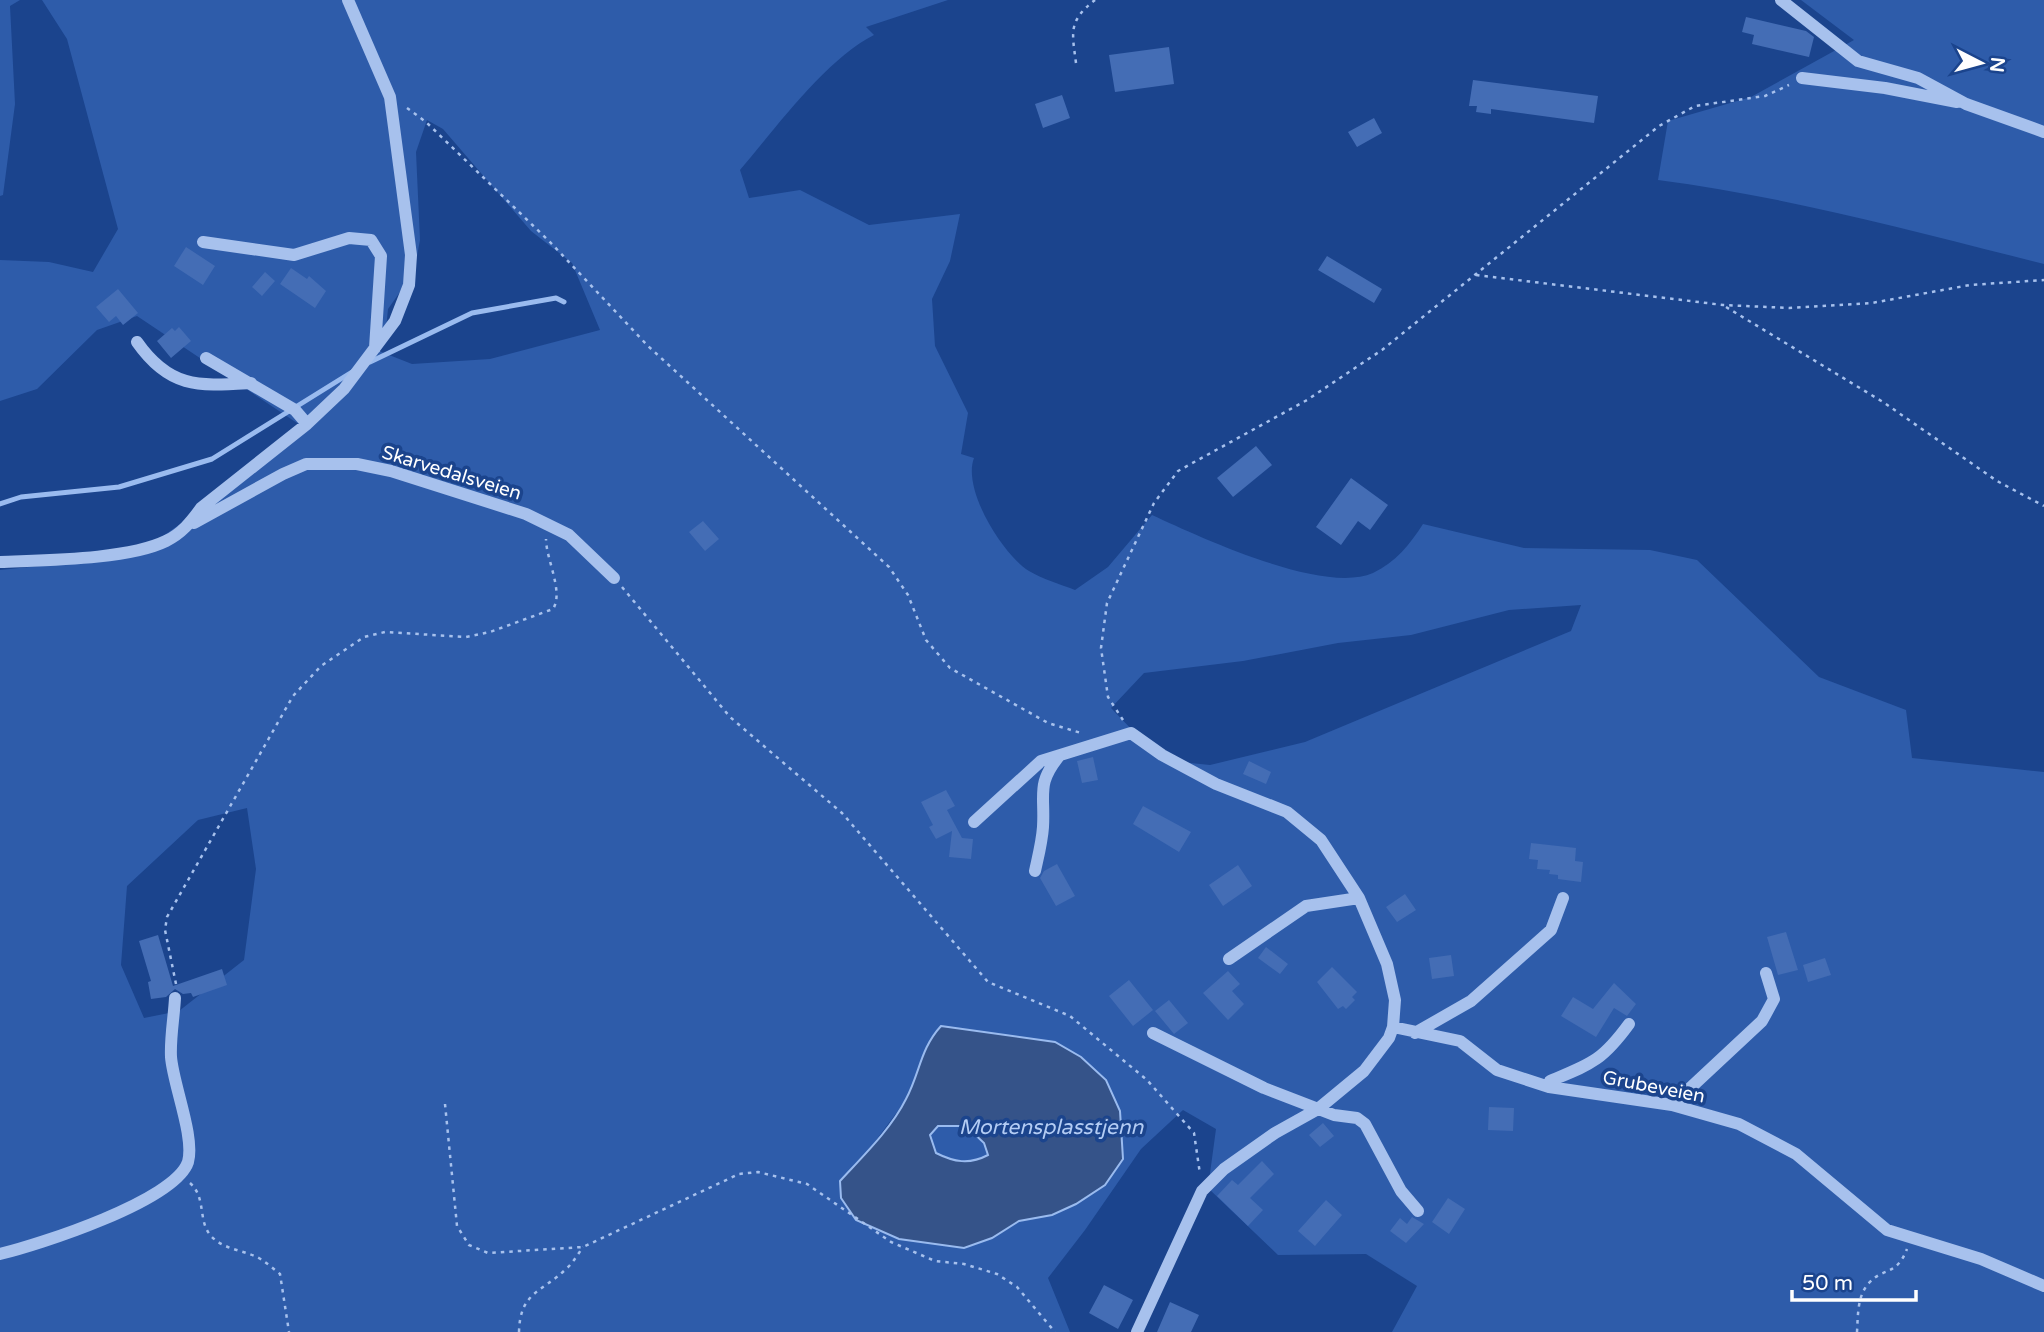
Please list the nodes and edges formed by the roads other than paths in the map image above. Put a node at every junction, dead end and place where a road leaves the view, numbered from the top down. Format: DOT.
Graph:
graph roads {
  1 [pos="348,0"];
  2 [pos="1781,0"];
  3 [pos="1802,78"];
  4 [pos="1966,103"];
  5 [pos="2044,132"];
  6 [pos="203,242"];
  7 [pos="137,342"];
  8 [pos="375,351"];
  9 [pos="206,358"];
  10 [pos="251,383"];
  11 [pos="307,424"];
  12 [pos="188,527"];
  13 [pos="0,562"];
  14 [pos="614,578"];
  15 [pos="1060,755"];
  16 [pos="974,822"];
  17 [pos="1035,871"];
  18 [pos="1359,898"];
  19 [pos="1563,898"];
  20 [pos="1229,959"];
  21 [pos="1766,973"];
  22 [pos="175,998"];
  23 [pos="1629,1024"];
  24 [pos="1393,1027"];
  25 [pos="1153,1033"];
  26 [pos="1415,1033"];
  27 [pos="1549,1087"];
  28 [pos="1672,1105"];
  29 [pos="1318,1109"];
  30 [pos="1418,1211"];
  31 [pos="0,1254"];
  32 [pos="2044,1286"];
  33 [pos="1137,1332"];
  1 -- 8 [label="street, Skarvedalsveien"];
  2 -- 4 [label="street"];
  3 -- 4 [label="street"];
  4 -- 5 [label="street"];
  6 -- 8 [label="street"];
  7 -- 10 [label="street"];
  8 -- 11 [label="street, Skarvedalsveien"];
  9 -- 10 [label="street"];
  10 -- 11 [label="street"];
  11 -- 12 [label="street, Skarvedalsveien"];
  12 -- 13 [label="street, Skarvedalsveien"];
  12 -- 14 [label="street, Skarvedalsveien"];
  15 -- 16 [label="street"];
  15 -- 17 [label="street"];
  15 -- 18 [label="street"];
  18 -- 20 [label="street"];
  18 -- 24 [label="street"];
  19 -- 26 [label="street"];
  21 -- 28 [label="street"];
  22 -- 31 [label="street"];
  23 -- 27 [label="street"];
  24 -- 26 [label="street, Grubeveien"];
  24 -- 29 [label="street"];
  25 -- 29 [label="street"];
  26 -- 27 [label="street, Grubeveien"];
  27 -- 28 [label="street, Grubeveien"];
  28 -- 32 [label="street, Grubeveien"];
  29 -- 30 [label="street"];
  29 -- 33 [label="street"];
}
